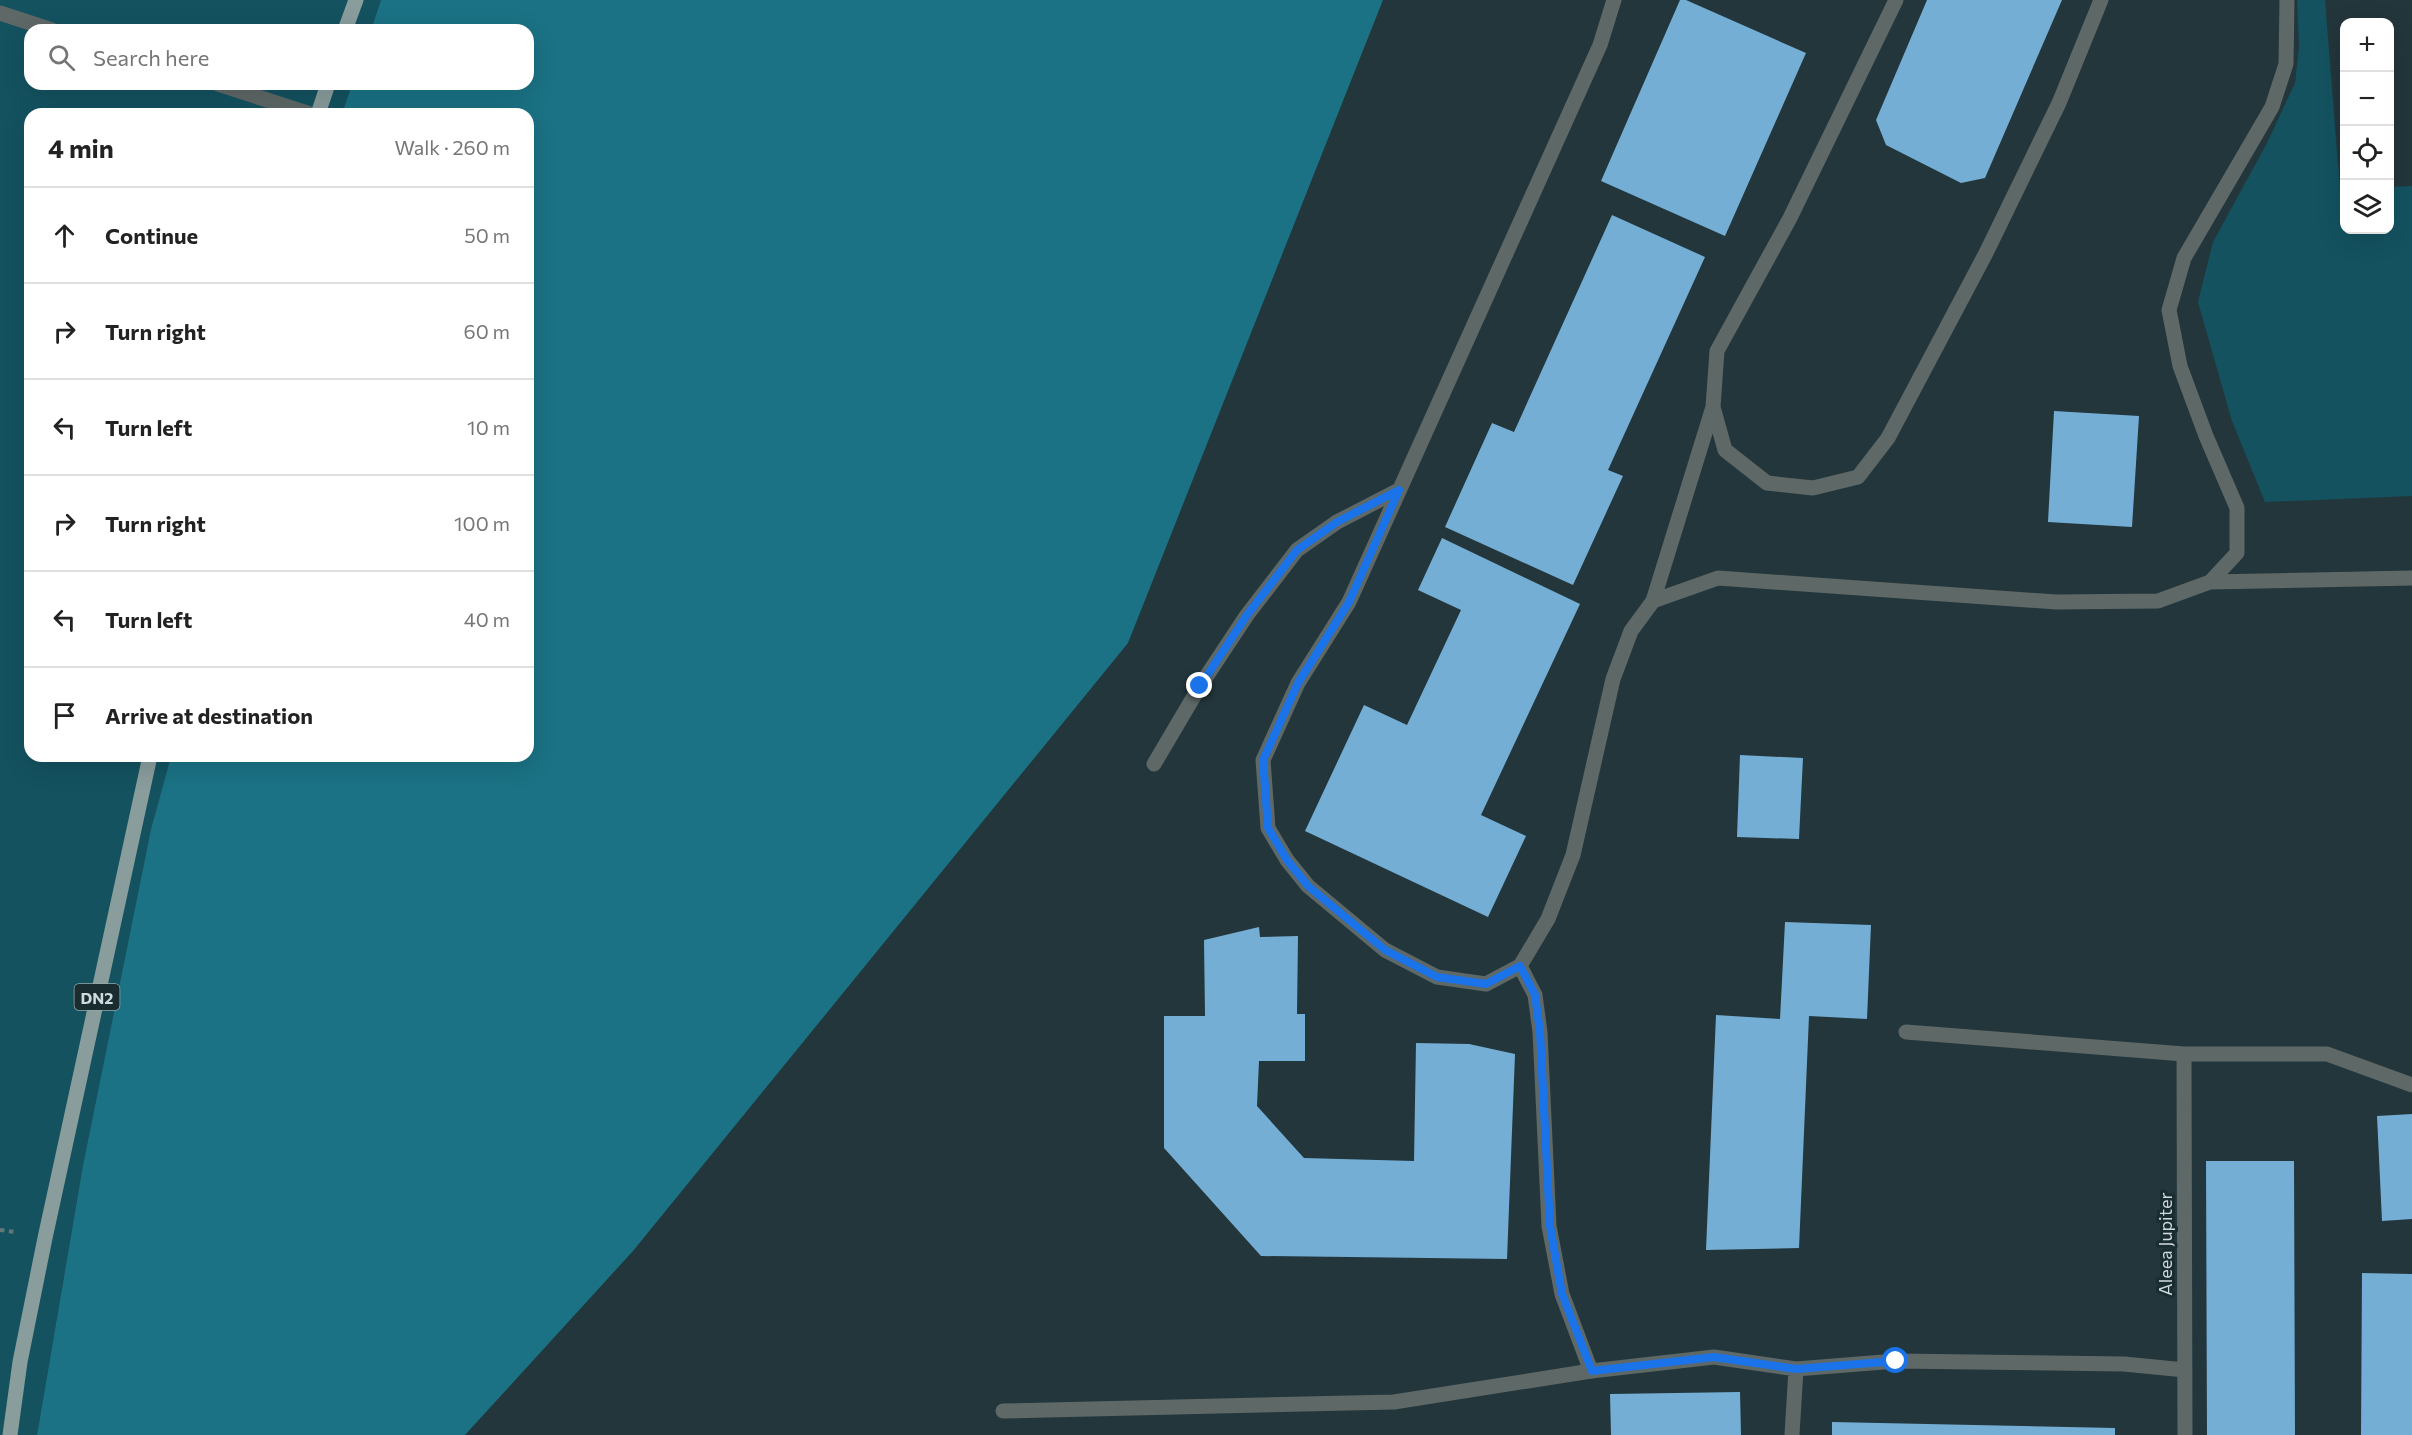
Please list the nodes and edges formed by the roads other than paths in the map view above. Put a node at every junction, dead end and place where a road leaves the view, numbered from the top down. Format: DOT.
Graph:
graph roads {
  1 [pos="356,0"];
  2 [pos="1614,0"];
  3 [pos="1896,0"];
  4 [pos="2101,0"];
  5 [pos="2287,0"];
  6 [pos="0,13"];
  7 [pos="34,24"];
  8 [pos="347,24"];
  9 [pos="236,90"];
  10 [pos="326,90"];
  11 [pos="292,108"];
  12 [pos="320,108"];
  13 [pos="1713,407"];
  14 [pos="1399,490"];
  15 [pos="2412,578"];
  16 [pos="2210,582"];
  17 [pos="1653,601"];
  18 [pos="149,762"];
  19 [pos="1155,764"];
  20 [pos="1520,966"];
  21 [pos="1906,1032"];
  22 [pos="2184,1054"];
  23 [pos="2412,1085"];
  24 [pos="1796,1369"];
  25 [pos="2185,1370"];
  26 [pos="1592,1371"];
  27 [pos="1003,1411"];
  28 [pos="10,1435"];
  29 [pos="1792,1435"];
  30 [pos="2185,1435"];
  1 -- 8 [label="main road"];
  2 -- 14 [label="street"];
  3 -- 13 [label="street"];
  4 -- 13 [label="street"];
  5 -- 16 [label="street"];
  6 -- 7 [label="street"];
  9 -- 11 [label="street"];
  10 -- 12 [label="main road"];
  13 -- 17 [label="street"];
  14 -- 19 [label="street"];
  14 -- 20 [label="street"];
  15 -- 16 [label="street"];
  16 -- 17 [label="street"];
  17 -- 20 [label="street"];
  18 -- 28 [label="main road, DN2"];
  20 -- 26 [label="street"];
  21 -- 22 [label="street"];
  22 -- 23 [label="street"];
  22 -- 25 [label="street, Aleea Jupiter"];
  24 -- 25 [label="street"];
  24 -- 26 [label="street"];
  24 -- 29 [label="street"];
  25 -- 30 [label="street, Aleea Jupiter"];
  26 -- 27 [label="street"];
}
